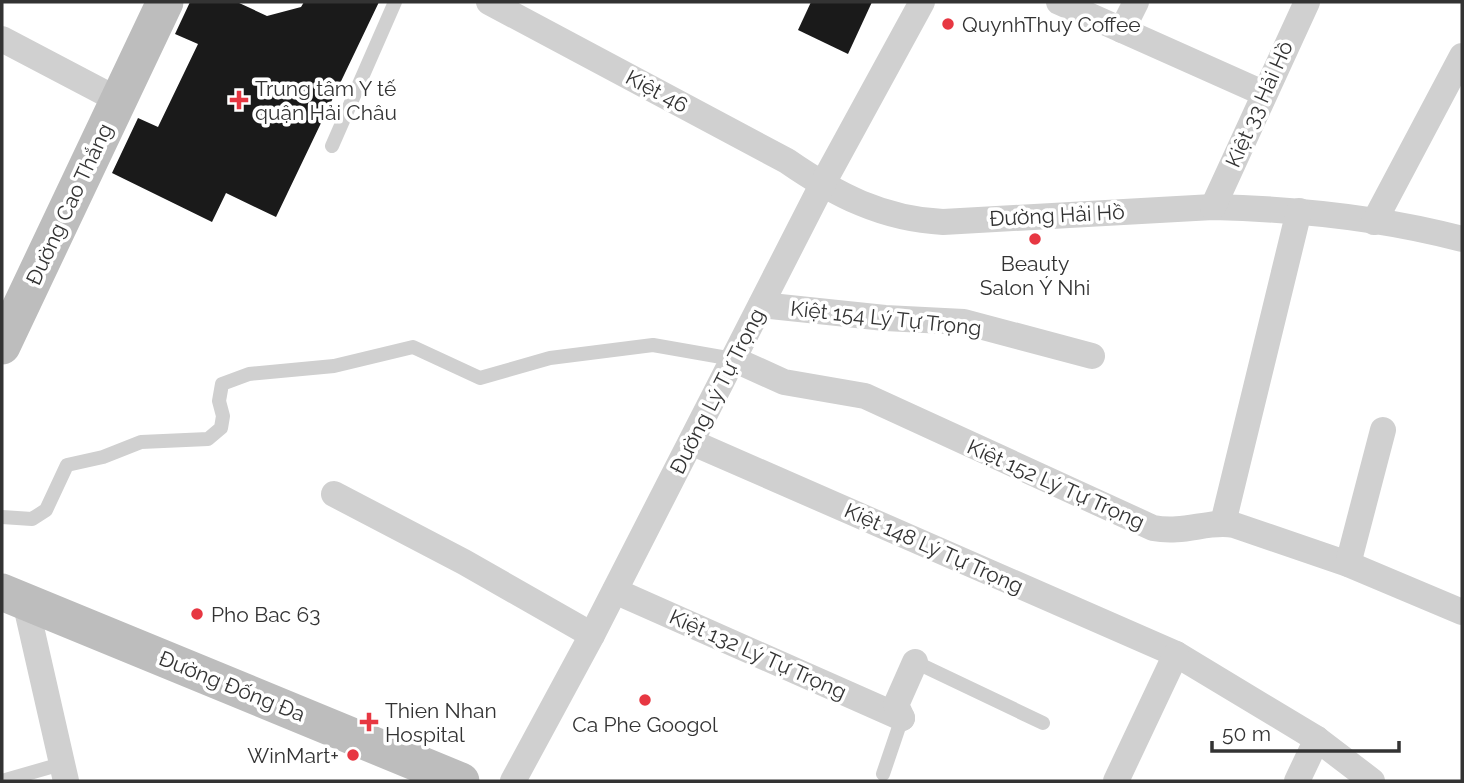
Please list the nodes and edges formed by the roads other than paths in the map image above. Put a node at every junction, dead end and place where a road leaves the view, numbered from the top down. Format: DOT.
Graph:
graph roads {
  1 [pos="165,2"];
  2 [pos="395,2"];
  3 [pos="489,2"];
  4 [pos="922,2"];
  5 [pos="1059,2"];
  6 [pos="1136,2"];
  7 [pos="1307,2"];
  8 [pos="1122,30"];
  9 [pos="2,39"];
  10 [pos="1462,56"];
  11 [pos="1263,93"];
  12 [pos="118,100"];
  13 [pos="332,146"];
  14 [pos="822,185"];
  15 [pos="1213,206"];
  16 [pos="1299,211"];
  17 [pos="1374,222"];
  18 [pos="1462,239"];
  19 [pos="761,305"];
  20 [pos="2,346"];
  21 [pos="1093,356"];
  22 [pos="733,359"];
  23 [pos="1383,430"];
  24 [pos="691,442"];
  25 [pos="334,494"];
  26 [pos="2,517"];
  27 [pos="1223,523"];
  28 [pos="1348,564"];
  29 [pos="615,591"];
  30 [pos="13,597"];
  31 [pos="1462,612"];
  32 [pos="592,635"];
  33 [pos="1176,654"];
  34 [pos="915,662"];
  35 [pos="902,718"];
  36 [pos="1043,723"];
  37 [pos="1317,739"];
  38 [pos="64,772"];
  39 [pos="883,774"];
  40 [pos="2,781"];
  41 [pos="461,781"];
  42 [pos="513,781"];
  43 [pos="1116,781"];
  44 [pos="1297,781"];
  45 [pos="1372,781"];
  1 -- 12 [label="main road, Đường Cao Thắng"];
  2 -- 13 [label="lane"];
  3 -- 14 [label="street, Kiệt 46"];
  4 -- 14 [label="street, Đường Lý Tự Trọng"];
  5 -- 8 [label="street"];
  6 -- 8 [label="street"];
  7 -- 11 [label="street, Kiệt 33 Hải Hồ"];
  8 -- 11 [label="street"];
  9 -- 12 [label="street, Đường Cao Thắng"];
  10 -- 17 [label="street"];
  11 -- 15 [label="street, Kiệt 33 Hải Hồ"];
  12 -- 20 [label="main road, Đường Cao Thắng"];
  14 -- 15 [label="street, Đường Hải Hồ"];
  14 -- 19 [label="street, Đường Lý Tự Trọng"];
  15 -- 16 [label="street, Đường Hải Hồ"];
  16 -- 17 [label="street, Đường Hải Hồ"];
  16 -- 27 [label="street"];
  17 -- 18 [label="street, Đường Hải Hồ"];
  19 -- 21 [label="street, Kiệt 154 Lý Tự Trọng"];
  19 -- 22 [label="street, Đường Lý Tự Trọng"];
  22 -- 24 [label="street, Đường Lý Tự Trọng"];
  22 -- 26 [label="lane"];
  22 -- 27 [label="street, Kiệt 152 Lý Tự Trọng"];
  23 -- 28 [label="street"];
  24 -- 29 [label="street, Đường Lý Tự Trọng"];
  24 -- 33 [label="street, Kiệt 148 Lý Tự Trọng"];
  25 -- 32 [label="street"];
  27 -- 28 [label="street, Kiệt 152 Lý Tự Trọng"];
  28 -- 31 [label="street, Kiệt 152 Lý Tự Trọng"];
  29 -- 32 [label="street, Đường Lý Tự Trọng"];
  29 -- 35 [label="street, Kiệt 132 Lý Tự Trọng"];
  30 -- 38 [label="street"];
  30 -- 41 [label="main road, Đường Đống Đa"];
  32 -- 42 [label="street, Đường Lý Tự Trọng"];
  33 -- 37 [label="street, Kiệt 148 Lý Tự Trọng"];
  33 -- 43 [label="street"];
  34 -- 35 [label="street"];
  34 -- 36 [label="lane"];
  35 -- 39 [label="lane"];
  37 -- 44 [label="street"];
  37 -- 45 [label="street, Kiệt 148 Lý Tự Trọng"];
  38 -- 40 [label="lane"];
}
